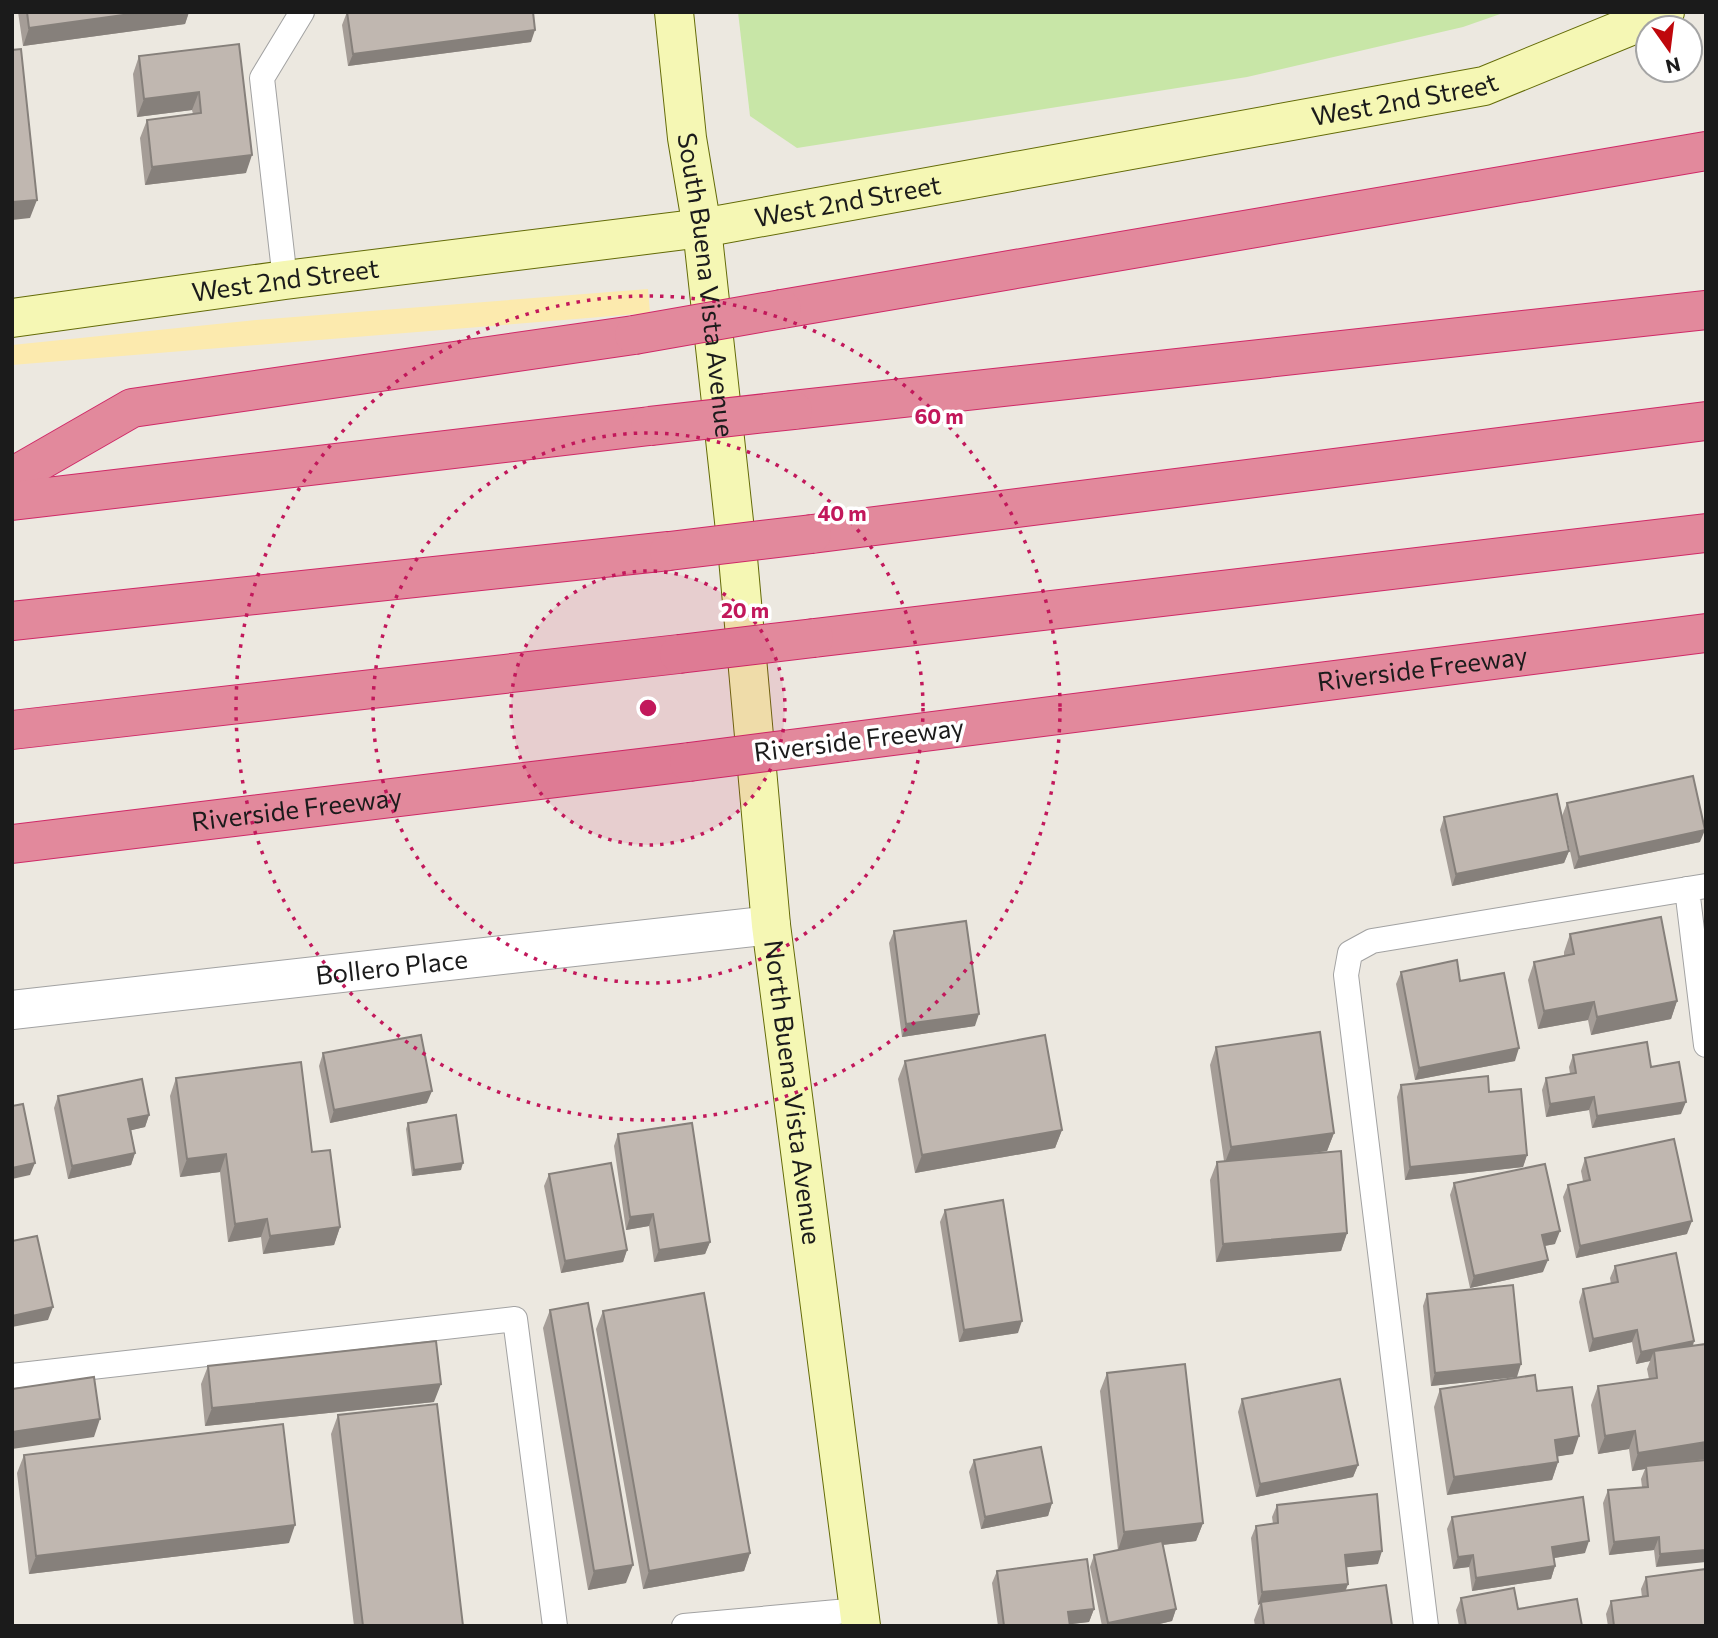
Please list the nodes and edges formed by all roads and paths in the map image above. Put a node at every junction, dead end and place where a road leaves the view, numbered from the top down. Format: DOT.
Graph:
graph roads {
  1 [pos="302,12"];
  2 [pos="674,12"];
  3 [pos="1665,12"];
  4 [pos="1706,151"];
  5 [pos="702,228"];
  6 [pos="285,280"];
  7 [pos="1706,310"];
  8 [pos="12,318"];
  9 [pos="1706,421"];
  10 [pos="12,477"];
  11 [pos="12,501"];
  12 [pos="1706,533"];
  13 [pos="738,558"];
  14 [pos="12,621"];
  15 [pos="1706,633"];
  16 [pos="12,730"];
  17 [pos="12,844"];
  18 [pos="1696,888"];
  19 [pos="771,925"];
  20 [pos="12,1010"];
  21 [pos="1706,1045"];
  22 [pos="12,1376"];
  23 [pos="860,1618"];
  24 [pos="555,1626"];
  25 [pos="684,1626"];
  26 [pos="1426,1626"];
  1 -- 6 [label="lane"];
  2 -- 5 [label="main road, South Buena Vista Avenue"];
  3 -- 5 [label="main road, West 2nd Street"];
  4 -- 10 [label="highway, bridge"];
  5 -- 6 [label="main road, West 2nd Street"];
  5 -- 13 [label="main road, South Buena Vista Avenue"];
  6 -- 8 [label="main road, West 2nd Street"];
  7 -- 11 [label="highway, bridge"];
  9 -- 14 [label="highway, bridge"];
  12 -- 16 [label="highway, bridge"];
  13 -- 19 [label="main road, North Buena Vista Avenue"];
  15 -- 17 [label="highway, Riverside Freeway, bridge"];
  18 -- 21 [label="lane"];
  18 -- 26 [label="lane"];
  19 -- 20 [label="street, Bollero Place"];
  19 -- 23 [label="main road, North Buena Vista Avenue"];
  22 -- 24 [label="lane"];
  23 -- 25 [label="lane"];
}
